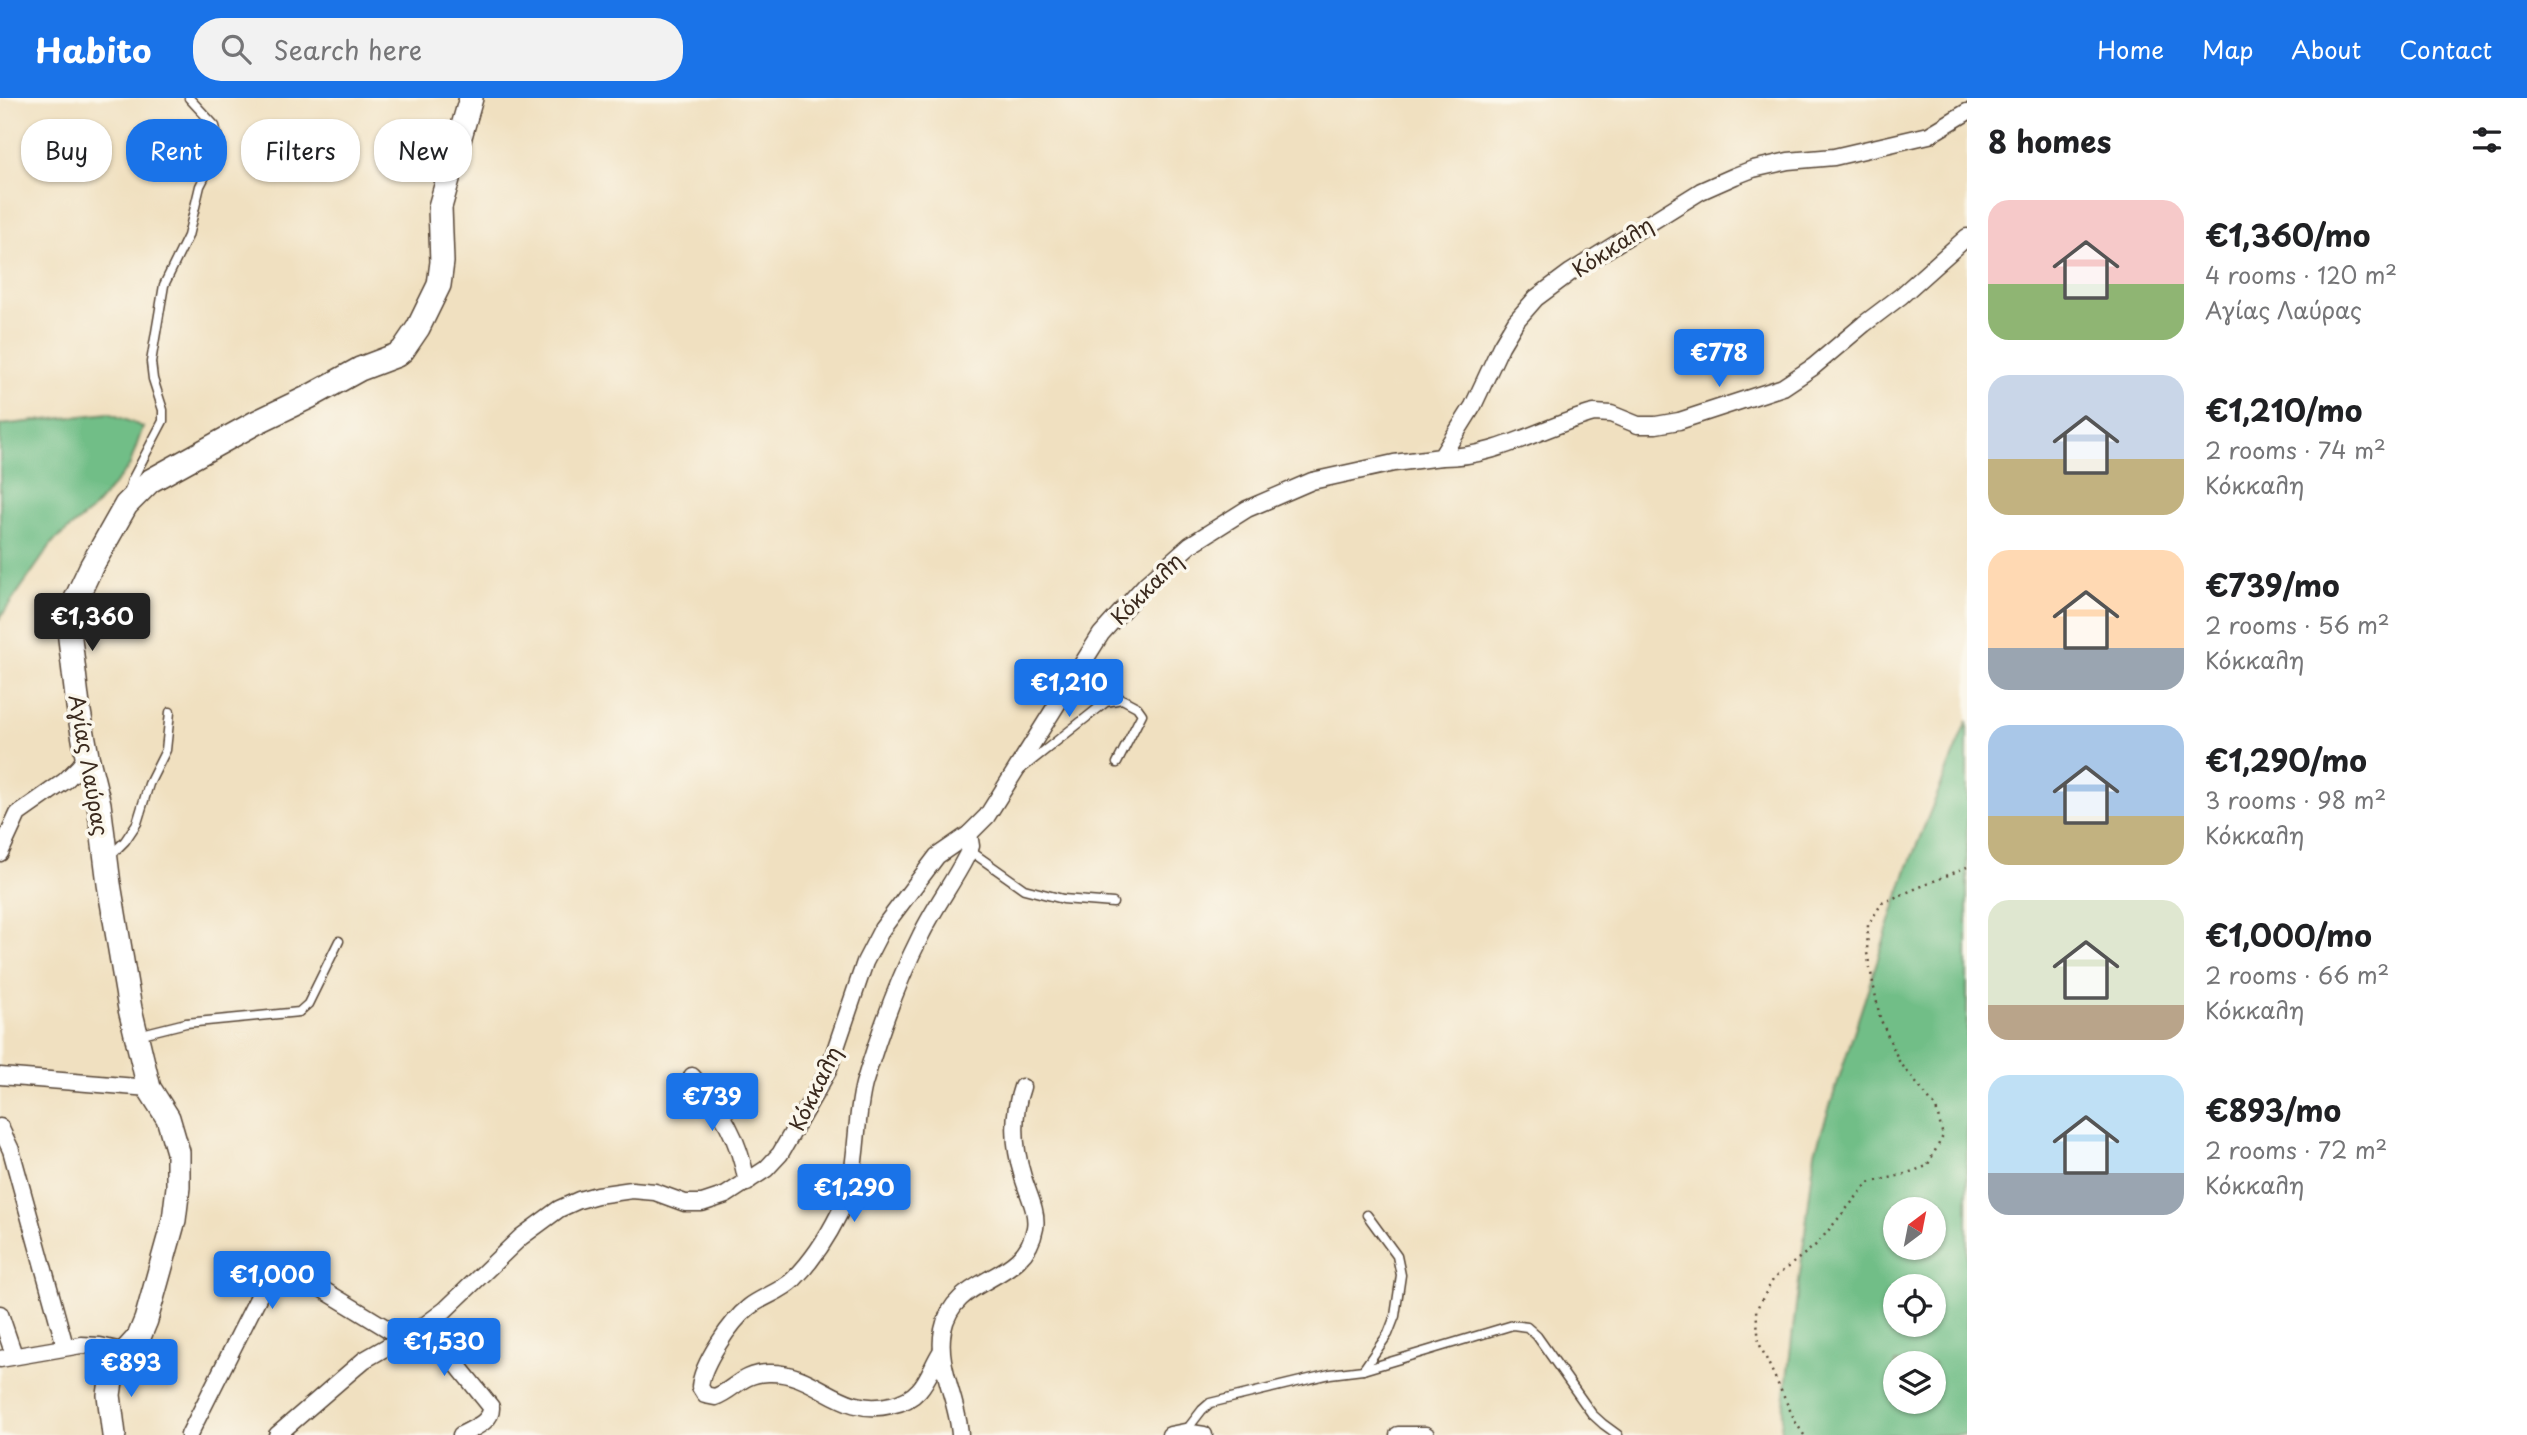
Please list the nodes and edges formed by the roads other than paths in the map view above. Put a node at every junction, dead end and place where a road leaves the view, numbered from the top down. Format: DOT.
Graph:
graph roads {
  1 [pos="189,98"];
  2 [pos="471,98"];
  3 [pos="1967,112"];
  4 [pos="1967,237"];
  5 [pos="1441,457"];
  6 [pos="127,505"];
  7 [pos="170,712"];
  8 [pos="87,756"];
  9 [pos="1116,763"];
  10 [pos="1015,771"];
  11 [pos="969,842"];
  12 [pos="0,853"];
  13 [pos="106,859"];
  14 [pos="1113,903"];
  15 [pos="339,941"];
  16 [pos="137,1035"];
  17 [pos="0,1076"];
  18 [pos="692,1076"];
  19 [pos="1022,1087"];
  20 [pos="149,1088"];
  21 [pos="0,1127"];
  22 [pos="747,1183"];
  23 [pos="1367,1216"];
  24 [pos="0,1314"];
  25 [pos="425,1325"];
  26 [pos="401,1337"];
  27 [pos="65,1346"];
  28 [pos="126,1352"];
  29 [pos="941,1352"];
  30 [pos="7,1357"];
  31 [pos="1363,1370"];
  32 [pos="287,1432"];
  33 [pos="1178,1434"];
  34 [pos="114,1435"];
  35 [pos="189,1435"];
  36 [pos="461,1435"];
  37 [pos="960,1435"];
  38 [pos="1204,1435"];
  39 [pos="1398,1435"];
  40 [pos="1426,1435"];
  41 [pos="1618,1435"];
  1 -- 6 [label="lane"];
  2 -- 6 [label="street, Αγίας Λαύρας"];
  3 -- 5 [label="street, Κόκκαλη"];
  4 -- 5 [label="street"];
  5 -- 10 [label="street, Κόκκαλη"];
  6 -- 8 [label="street, Αγίας Λαύρας"];
  7 -- 13 [label="lane"];
  8 -- 12 [label="street"];
  8 -- 13 [label="street, Αγίας Λαύρας"];
  9 -- 10 [label="lane"];
  10 -- 11 [label="street, Κόκκαλη"];
  11 -- 14 [label="lane"];
  11 -- 22 [label="street, Κόκκαλη"];
  11 -- 29 [label="street"];
  13 -- 16 [label="street, Αγίας Λαύρας"];
  15 -- 16 [label="lane"];
  16 -- 20 [label="street, Αγίας Λαύρας"];
  17 -- 20 [label="street"];
  18 -- 22 [label="street"];
  19 -- 29 [label="street"];
  20 -- 28 [label="street, Αγίας Λαύρας"];
  21 -- 27 [label="street"];
  22 -- 25 [label="street, Κόκκαλη"];
  23 -- 31 [label="lane"];
  24 -- 30 [label="street"];
  25 -- 26 [label="street, Κόκκαλη"];
  25 -- 36 [label="street"];
  26 -- 32 [label="street, Κόκκαλη"];
  26 -- 35 [label="street"];
  27 -- 28 [label="street"];
  27 -- 30 [label="street"];
  28 -- 34 [label="street"];
  29 -- 37 [label="street"];
  31 -- 33 [label="lane"];
  31 -- 41 [label="lane"];
  33 -- 38 [label="street"];
  39 -- 40 [label="street"];
}
